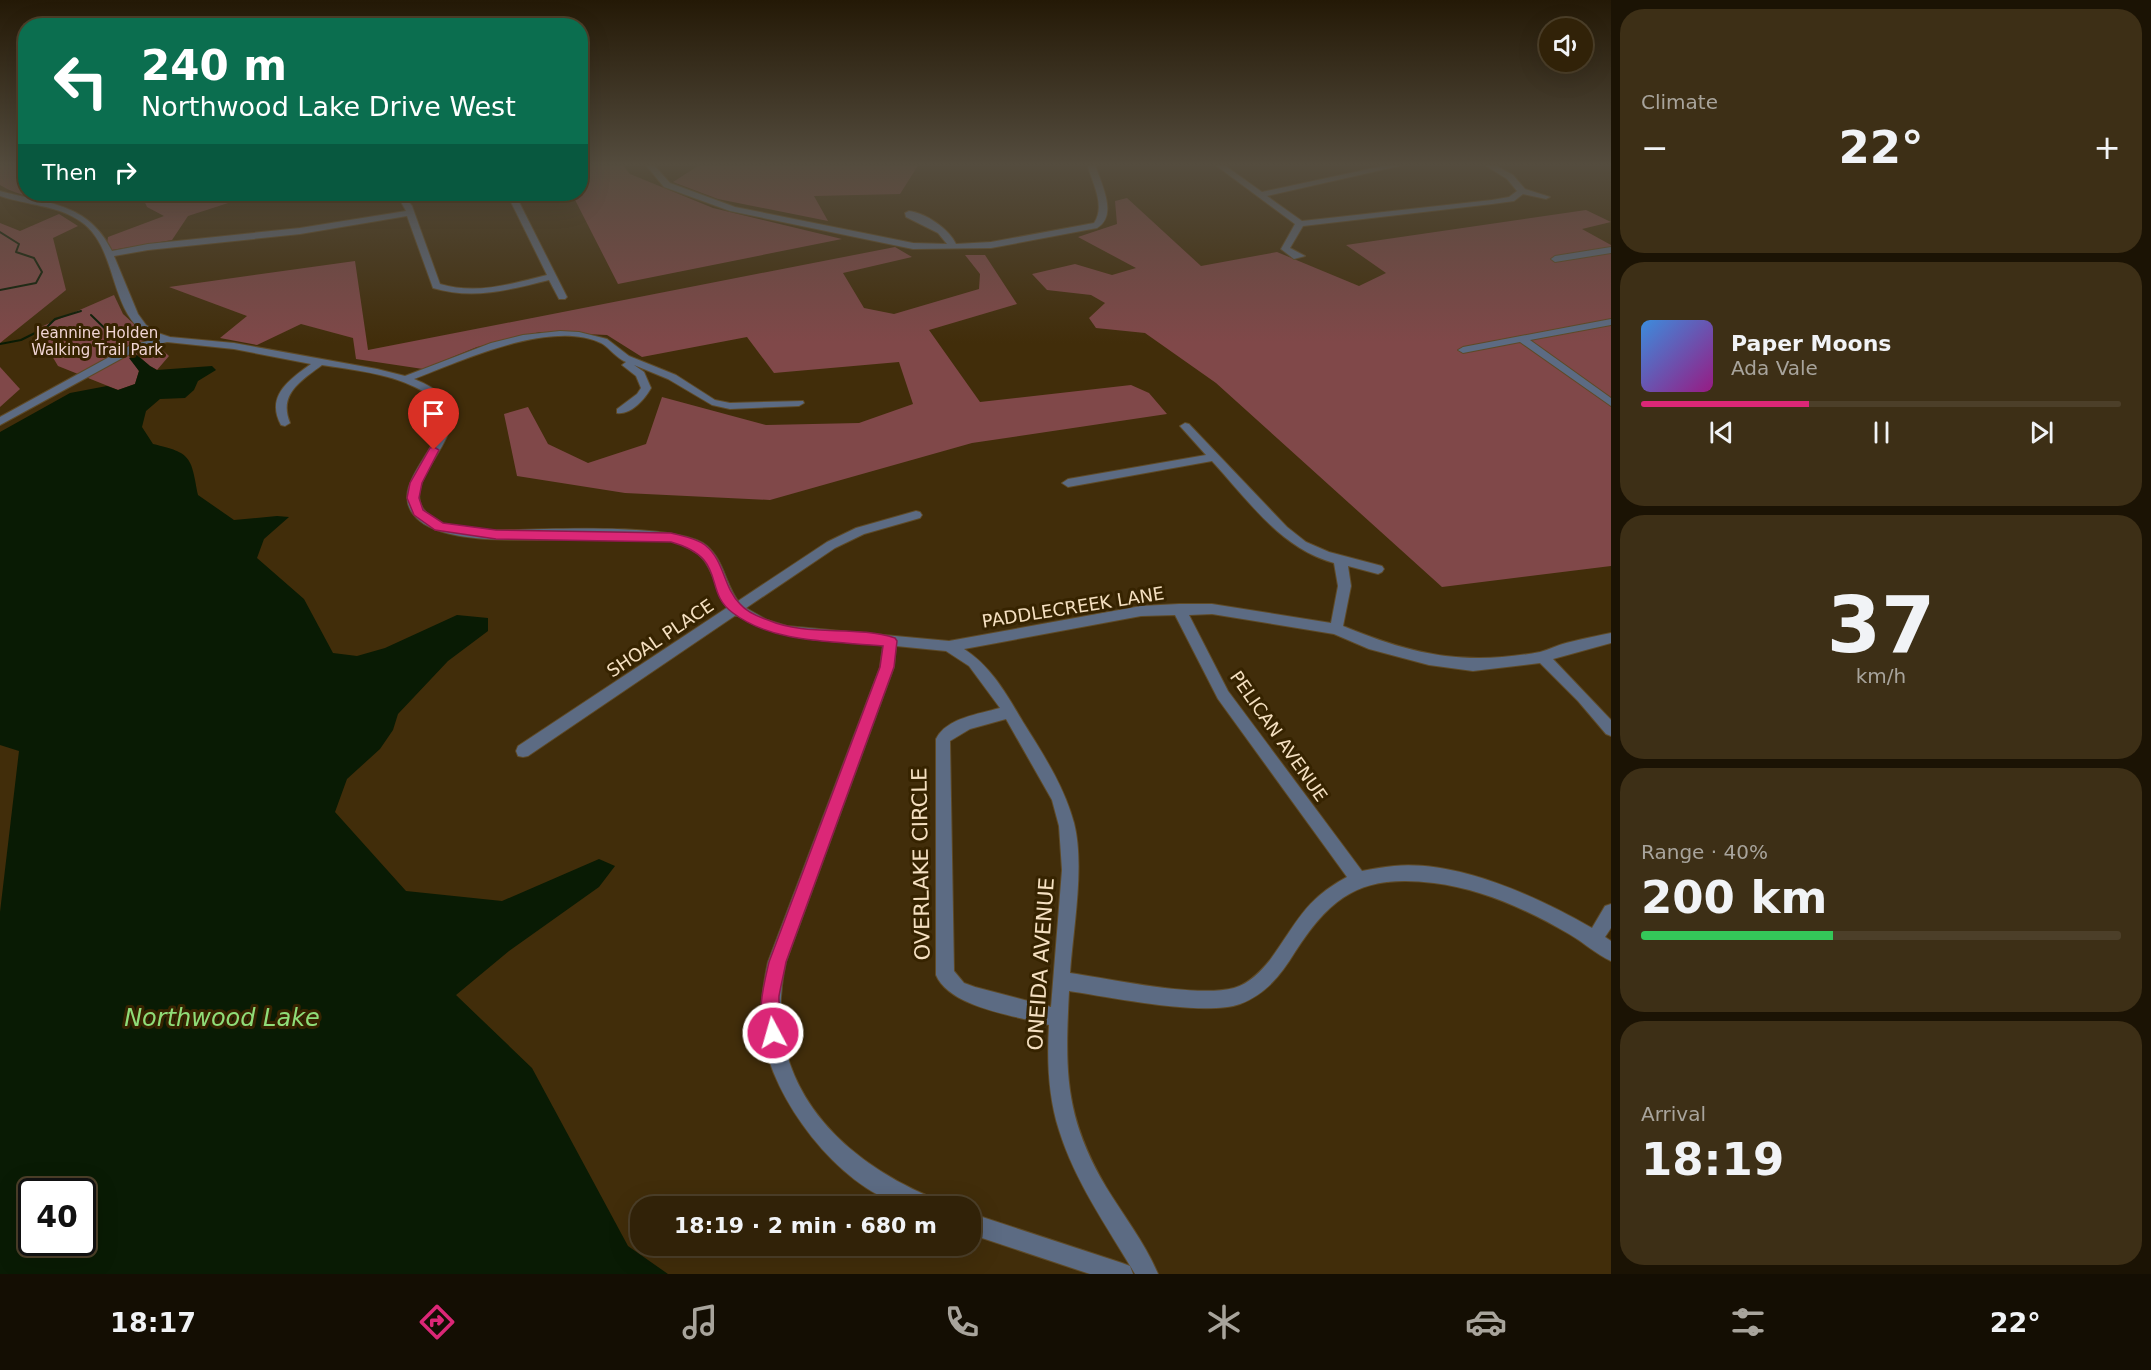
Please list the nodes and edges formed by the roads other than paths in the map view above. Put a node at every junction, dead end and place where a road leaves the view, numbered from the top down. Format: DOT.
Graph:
graph roads {
  1 [pos="88,223"];
  2 [pos="345,223"];
  3 [pos="414,223"];
  4 [pos="526,223"];
  5 [pos="799,223"];
  6 [pos="928,223"];
  7 [pos="1098,223"];
  8 [pos="1305,223"];
  9 [pos="1300,224"];
  10 [pos="953,248"];
  11 [pos="1611,250"];
  12 [pos="108,254"];
  13 [pos="1301,256"];
  14 [pos="1555,259"];
  15 [pos="552,277"];
  16 [pos="561,297"];
  17 [pos="1611,322"];
  18 [pos="146,330"];
  19 [pos="157,336"];
  20 [pos="170,339"];
  21 [pos="1522,339"];
  22 [pos="135,347"];
  23 [pos="1463,350"];
  24 [pos="620,354"];
  25 [pos="320,362"];
  26 [pos="406,380"];
  27 [pos="799,403"];
  28 [pos="1611,403"];
  29 [pos="621,411"];
  30 [pos="0,422"];
  31 [pos="285,423"];
  32 [pos="1185,426"];
  33 [pos="1216,457"];
  34 [pos="1068,483"];
  35 [pos="916,515"];
  36 [pos="1340,561"];
  37 [pos="1378,569"];
  38 [pos="736,609"];
  39 [pos="1179,609"];
  40 [pos="1336,629"];
  41 [pos="1611,638"];
  42 [pos="891,641"];
  43 [pos="975,642"];
  44 [pos="949,646"];
  45 [pos="1543,657"];
  46 [pos="974,662"];
  47 [pos="1010,711"];
  48 [pos="1611,730"];
  49 [pos="523,751"];
  50 [pos="1358,879"];
  51 [pos="1611,912"];
  52 [pos="1595,938"];
  53 [pos="1611,952"];
  54 [pos="1061,981"];
  55 [pos="1059,1018"];
  56 [pos="908,1196"];
  57 [pos="981,1226"];
  58 [pos="1122,1274"];
  59 [pos="1147,1274"];
  1 -- 12 [label="street"];
  2 -- 12 [label="street"];
  3 -- 15 [label="street"];
  4 -- 15 [label="street"];
  5 -- 10 [label="street"];
  6 -- 10 [label="street"];
  7 -- 10 [label="street"];
  8 -- 9 [label="street"];
  9 -- 13 [label="street"];
  11 -- 14 [label="street"];
  12 -- 18 [label="street"];
  15 -- 16 [label="street"];
  17 -- 21 [label="street"];
  18 -- 19 [label="street"];
  18 -- 22 [label="street"];
  19 -- 20 [label="street"];
  19 -- 22 [label="street"];
  20 -- 22 [label="street"];
  20 -- 25 [label="street"];
  21 -- 23 [label="street"];
  21 -- 28 [label="street"];
  22 -- 30 [label="street"];
  24 -- 26 [label="street"];
  24 -- 27 [label="street"];
  24 -- 29 [label="street"];
  25 -- 26 [label="street"];
  25 -- 31 [label="street"];
  26 -- 38 [label="street"];
  32 -- 33 [label="street"];
  33 -- 34 [label="street"];
  33 -- 36 [label="street"];
  35 -- 38 [label="street, SHOAL PLACE"];
  36 -- 37 [label="street"];
  36 -- 40 [label="street"];
  38 -- 42 [label="street, PADDLECREEK LANE"];
  38 -- 49 [label="street, SHOAL PLACE"];
  39 -- 40 [label="street, PADDLECREEK LANE"];
  39 -- 43 [label="street, PADDLECREEK LANE"];
  39 -- 50 [label="street, PELICAN AVENUE"];
  40 -- 45 [label="street, PADDLECREEK LANE"];
  41 -- 45 [label="street, PADDLECREEK LANE"];
  42 -- 44 [label="street, PADDLECREEK LANE"];
  42 -- 56 [label="street"];
  43 -- 44 [label="street, PADDLECREEK LANE"];
  43 -- 46 [label="street"];
  44 -- 46 [label="street, ONEIDA AVENUE"];
  45 -- 48 [label="street"];
  46 -- 47 [label="street, ONEIDA AVENUE"];
  47 -- 54 [label="street, ONEIDA AVENUE"];
  47 -- 55 [label="street, OVERLAKE CIRCLE"];
  50 -- 52 [label="street"];
  50 -- 54 [label="street"];
  51 -- 52 [label="street"];
  52 -- 53 [label="street"];
  54 -- 55 [label="street, ONEIDA AVENUE"];
  55 -- 59 [label="street, ONEIDA AVENUE"];
  57 -- 58 [label="street"];
}
